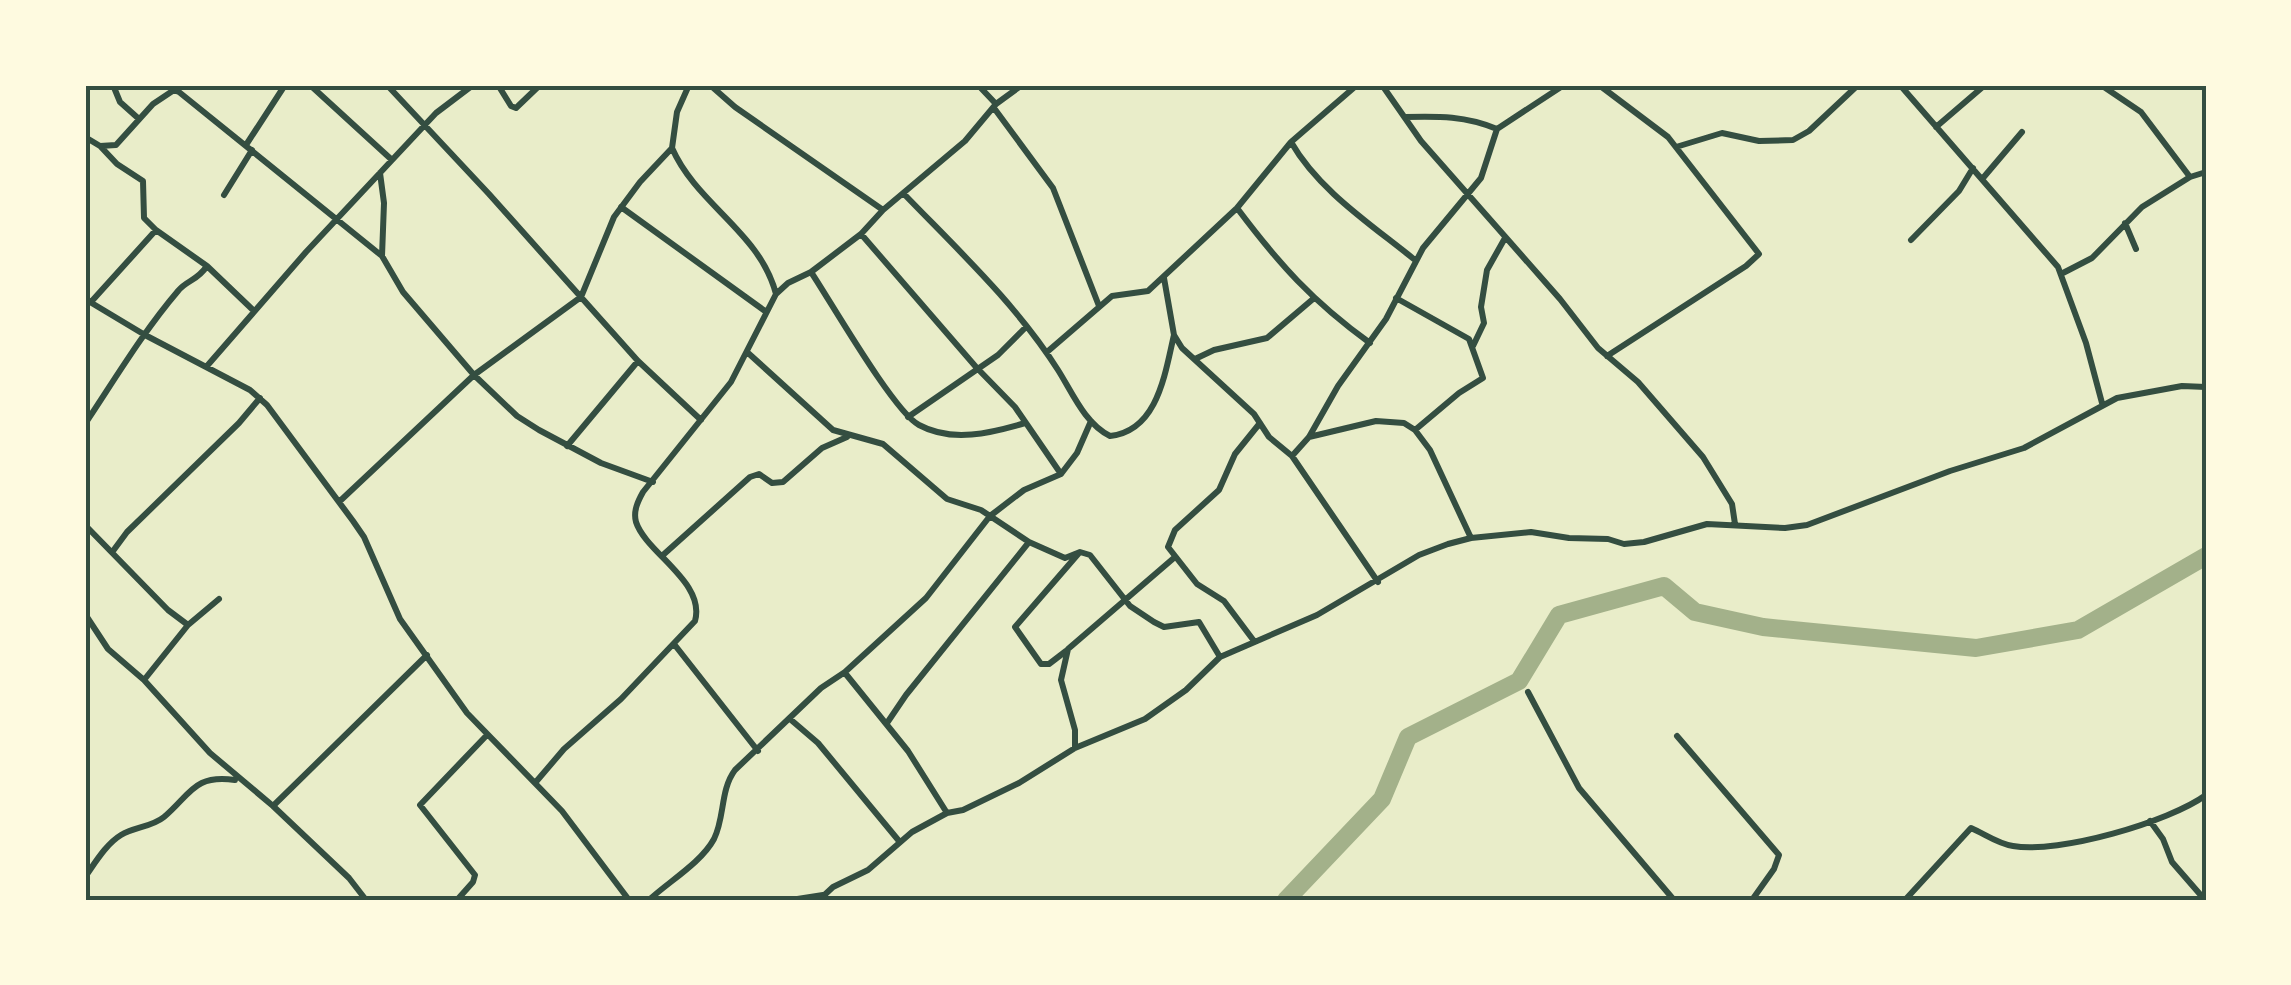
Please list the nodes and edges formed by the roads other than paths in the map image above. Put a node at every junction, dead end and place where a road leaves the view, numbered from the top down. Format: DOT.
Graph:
graph roads {
  1 [pos="113,85"];
  2 [pos="284,85"];
  3 [pos="310,85"];
  4 [pos="387,85"];
  5 [pos="473,85"];
  6 [pos="498,85"];
  7 [pos="540,85"];
  8 [pos="710,85"];
  9 [pos="978,85"];
  10 [pos="1022,85"];
  11 [pos="1356,85"];
  12 [pos="1382,85"];
  13 [pos="1564,85"];
  14 [pos="1599,85"];
  15 [pos="1858,85"];
  16 [pos="1900,85"];
  17 [pos="1986,85"];
  18 [pos="2101,85"];
  19 [pos="686,86"];
  20 [pos="995,106"];
  21 [pos="1405,118"];
  22 [pos="139,119"];
  23 [pos="425,125"];
  24 [pos="1936,127"];
  25 [pos="1497,129"];
  26 [pos="2022,132"];
  27 [pos="85,138"];
  28 [pos="1291,142"];
  29 [pos="100,146"];
  30 [pos="1676,146"];
  31 [pos="249,148"];
  32 [pos="672,148"];
  33 [pos="392,160"];
  34 [pos="1973,168"];
  35 [pos="2206,172"];
  36 [pos="380,174"];
  37 [pos="2190,177"];
  38 [pos="1983,178"];
  39 [pos="904,194"];
  40 [pos="224,195"];
  41 [pos="1469,197"];
  42 [pos="621,208"];
  43 [pos="1237,208"];
  44 [pos="883,210"];
  45 [pos="336,219"];
  46 [pos="2125,223"];
  47 [pos="156,230"];
  48 [pos="861,234"];
  49 [pos="1506,237"];
  50 [pos="1912,240"];
  51 [pos="2136,248"];
  52 [pos="382,256"];
  53 [pos="1415,260"];
  54 [pos="207,266"];
  55 [pos="811,272"];
  56 [pos="2062,274"];
  57 [pos="1164,277"];
  58 [pos="776,294"];
  59 [pos="581,296"];
  60 [pos="1396,298"];
  61 [pos="1313,299"];
  62 [pos="88,300"];
  63 [pos="1099,306"];
  64 [pos="254,311"];
  65 [pos="765,311"];
  66 [pos="1026,327"];
  67 [pos="145,335"];
  68 [pos="1174,335"];
  69 [pos="1370,343"];
  70 [pos="1473,346"];
  71 [pos="746,352"];
  72 [pos="1047,352"];
  73 [pos="1608,356"];
  74 [pos="1195,359"];
  75 [pos="638,361"];
  76 [pos="207,366"];
  77 [pos="976,368"];
  78 [pos="474,375"];
  79 [pos="2206,388"];
  80 [pos="260,398"];
  81 [pos="2102,403"];
  82 [pos="908,417"];
  83 [pos="86,419"];
  84 [pos="701,420"];
  85 [pos="1091,421"];
  86 [pos="1025,423"];
  87 [pos="1260,423"];
  88 [pos="1416,430"];
  89 [pos="848,437"];
  90 [pos="1309,437"];
  91 [pos="567,446"];
  92 [pos="1292,456"];
  93 [pos="1061,474"];
  94 [pos="653,482"];
  95 [pos="340,502"];
  96 [pos="990,516"];
  97 [pos="1735,524"];
  98 [pos="85,525"];
  99 [pos="1471,538"];
  100 [pos="1029,542"];
  101 [pos="114,551"];
  102 [pos="1080,552"];
  103 [pos="663,554"];
  104 [pos="1175,557"];
  105 [pos="1378,582"];
  106 [pos="218,599"];
  107 [pos="1125,600"];
  108 [pos="85,614"];
  109 [pos="188,625"];
  110 [pos="1254,642"];
  111 [pos="674,644"];
  112 [pos="1068,649"];
  113 [pos="427,655"];
  114 [pos="1220,657"];
  115 [pos="845,672"];
  116 [pos="144,680"];
  117 [pos="1528,692"];
  118 [pos="790,719"];
  119 [pos="887,723"];
  120 [pos="486,736"];
  121 [pos="1677,736"];
  122 [pos="1075,748"];
  123 [pos="758,750"];
  124 [pos="238,780"];
  125 [pos="535,782"];
  126 [pos="2206,795"];
  127 [pos="273,806"];
  128 [pos="947,813"];
  129 [pos="2150,821"];
  130 [pos="899,842"];
  131 [pos="85,876"];
  132 [pos="821,897"];
  133 [pos="366,900"];
  134 [pos="457,900"];
  135 [pos="629,900"];
  136 [pos="648,900"];
  137 [pos="790,900"];
  138 [pos="1674,900"];
  139 [pos="1752,900"];
  140 [pos="1905,900"];
  141 [pos="2205,900"];
  1 -- 22 [label="street"];
  2 -- 31 [label="street"];
  3 -- 33 [label="street"];
  4 -- 23 [label="street"];
  5 -- 23 [label="street"];
  6 -- 7 [label="street"];
  8 -- 44 [label="street"];
  9 -- 20 [label="street"];
  10 -- 20 [label="street"];
  11 -- 28 [label="street"];
  12 -- 21 [label="street"];
  13 -- 25 [label="street"];
  14 -- 30 [label="street"];
  15 -- 30 [label="street"];
  16 -- 24 [label="street"];
  17 -- 24 [label="street"];
  18 -- 37 [label="street"];
  19 -- 32 [label="street"];
  20 -- 39 [label="street"];
  20 -- 63 [label="street"];
  21 -- 25 [label="street"];
  21 -- 41 [label="street"];
  22 -- 29 [label="street"];
  22 -- 31 [label="street"];
  23 -- 33 [label="street"];
  23 -- 59 [label="street"];
  24 -- 34 [label="street"];
  25 -- 41 [label="street"];
  26 -- 38 [label="street"];
  27 -- 29 [label="street"];
  28 -- 43 [label="street"];
  28 -- 53 [label="street"];
  29 -- 47 [label="street"];
  30 -- 73 [label="street"];
  31 -- 40 [label="street"];
  31 -- 45 [label="street"];
  32 -- 42 [label="street"];
  32 -- 58 [label="street"];
  33 -- 36 [label="street"];
  34 -- 38 [label="street"];
  34 -- 50 [label="street"];
  35 -- 37 [label="street"];
  36 -- 45 [label="street"];
  36 -- 52 [label="street"];
  37 -- 46 [label="street"];
  38 -- 56 [label="street"];
  39 -- 44 [label="street"];
  39 -- 66 [label="street"];
  41 -- 49 [label="street"];
  41 -- 53 [label="street"];
  42 -- 59 [label="street"];
  42 -- 65 [label="street"];
  43 -- 57 [label="street"];
  43 -- 61 [label="street"];
  44 -- 48 [label="street"];
  45 -- 52 [label="street"];
  45 -- 64 [label="street"];
  46 -- 51 [label="street"];
  46 -- 56 [label="street"];
  47 -- 54 [label="street"];
  47 -- 62 [label="street"];
  48 -- 55 [label="street"];
  48 -- 77 [label="street"];
  49 -- 70 [label="street"];
  49 -- 73 [label="street"];
  52 -- 78 [label="street"];
  53 -- 60 [label="street"];
  54 -- 64 [label="street"];
  54 -- 67 [label="street"];
  55 -- 58 [label="street"];
  55 -- 82 [label="street"];
  56 -- 81 [label="street"];
  57 -- 63 [label="street"];
  57 -- 68 [label="street"];
  58 -- 65 [label="street"];
  59 -- 75 [label="street"];
  59 -- 78 [label="street"];
  60 -- 69 [label="street"];
  60 -- 70 [label="street"];
  61 -- 69 [label="street"];
  61 -- 74 [label="street"];
  62 -- 67 [label="street"];
  63 -- 72 [label="street"];
  64 -- 76 [label="street"];
  65 -- 71 [label="street"];
  66 -- 72 [label="street"];
  66 -- 77 [label="street"];
  67 -- 76 [label="street"];
  67 -- 83 [label="street"];
  68 -- 74 [label="street"];
  68 -- 85 [label="street"];
  69 -- 90 [label="street"];
  70 -- 88 [label="street"];
  71 -- 84 [label="street"];
  71 -- 89 [label="street"];
  72 -- 85 [label="street"];
  73 -- 97 [label="street"];
  74 -- 87 [label="street"];
  75 -- 84 [label="street"];
  75 -- 91 [label="street"];
  76 -- 80 [label="street"];
  77 -- 82 [label="street"];
  77 -- 86 [label="street"];
  78 -- 91 [label="street"];
  78 -- 95 [label="street"];
  79 -- 81 [label="street"];
  80 -- 95 [label="street"];
  80 -- 101 [label="street"];
  81 -- 97 [label="street"];
  82 -- 86 [label="street"];
  84 -- 94 [label="street"];
  85 -- 93 [label="street"];
  86 -- 93 [label="street"];
  87 -- 92 [label="street"];
  87 -- 104 [label="street"];
  88 -- 90 [label="street"];
  88 -- 99 [label="street"];
  89 -- 96 [label="street"];
  89 -- 103 [label="street"];
  90 -- 92 [label="street"];
  91 -- 94 [label="street"];
  92 -- 105 [label="street"];
  93 -- 96 [label="street"];
  94 -- 103 [label="street"];
  95 -- 113 [label="street"];
  96 -- 100 [label="street"];
  96 -- 115 [label="street"];
  97 -- 99 [label="street"];
  98 -- 101 [label="street"];
  99 -- 105 [label="street"];
  100 -- 102 [label="street"];
  100 -- 119 [label="street"];
  101 -- 109 [label="street"];
  102 -- 107 [label="street"];
  102 -- 112 [label="street"];
  103 -- 111 [label="street"];
  104 -- 107 [label="street"];
  104 -- 110 [label="street"];
  105 -- 110 [label="street"];
  106 -- 109 [label="street"];
  107 -- 112 [label="street"];
  107 -- 114 [label="street"];
  108 -- 116 [label="street"];
  109 -- 116 [label="street"];
  110 -- 114 [label="street"];
  111 -- 123 [label="street"];
  111 -- 125 [label="street"];
  112 -- 122 [label="street"];
  113 -- 120 [label="street"];
  113 -- 127 [label="street"];
  114 -- 122 [label="street"];
  115 -- 118 [label="street"];
  115 -- 119 [label="street"];
  116 -- 124 [label="street"];
  117 -- 138 [label="street"];
  118 -- 123 [label="street"];
  118 -- 130 [label="street"];
  119 -- 128 [label="street"];
  120 -- 125 [label="street"];
  120 -- 134 [label="street"];
  121 -- 139 [label="street"];
  122 -- 128 [label="street"];
  123 -- 136 [label="street"];
  124 -- 127 [label="street"];
  124 -- 131 [label="street"];
  125 -- 135 [label="street"];
  126 -- 129 [label="street"];
  127 -- 133 [label="street"];
  128 -- 130 [label="street"];
  129 -- 140 [label="street"];
  129 -- 141 [label="street"];
  130 -- 132 [label="street"];
  132 -- 137 [label="street"];
}
